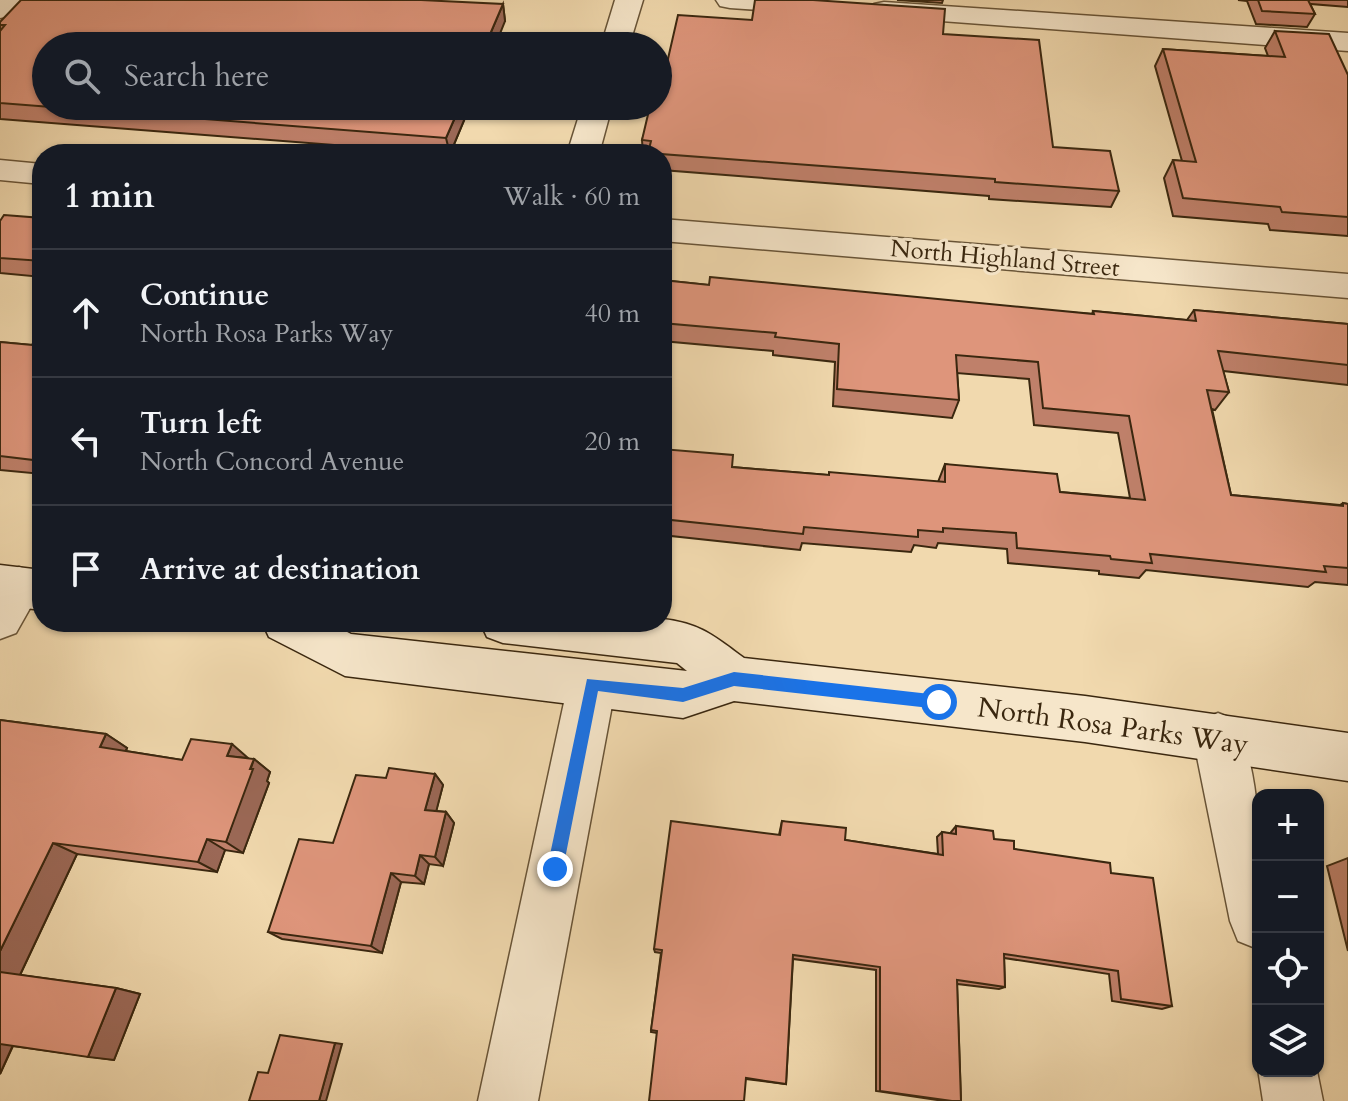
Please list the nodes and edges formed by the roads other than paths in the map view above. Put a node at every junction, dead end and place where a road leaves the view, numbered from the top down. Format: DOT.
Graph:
graph roads {
  1 [pos="11,0"];
  2 [pos="629,0"];
  3 [pos="730,0"];
  4 [pos="0,10"];
  5 [pos="619,32"];
  6 [pos="1348,42"];
  7 [pos="593,120"];
  8 [pos="586,144"];
  9 [pos="0,170"];
  10 [pos="32,173"];
  11 [pos="672,231"];
  12 [pos="1348,286"];
  13 [pos="303,632"];
  14 [pos="591,632"];
  15 [pos="734,679"];
  16 [pos="592,684"];
  17 [pos="1218,737"];
  18 [pos="1348,757"];
  19 [pos="1252,893"];
  20 [pos="1288,1077"];
  21 [pos="508,1101"];
  22 [pos="1293,1101"];
  1 -- 4 [label="street"];
  2 -- 5 [label="street"];
  3 -- 6 [label="street"];
  7 -- 8 [label="street"];
  9 -- 10 [label="street"];
  11 -- 12 [label="street, North Highland Street"];
  13 -- 16 [label="street, North Rosa Parks Way"];
  14 -- 15 [label="street"];
  15 -- 16 [label="street, North Rosa Parks Way"];
  15 -- 17 [label="street, North Rosa Parks Way"];
  16 -- 21 [label="street"];
  17 -- 18 [label="street, North Rosa Parks Way"];
  17 -- 19 [label="street"];
  20 -- 22 [label="street"];
}
